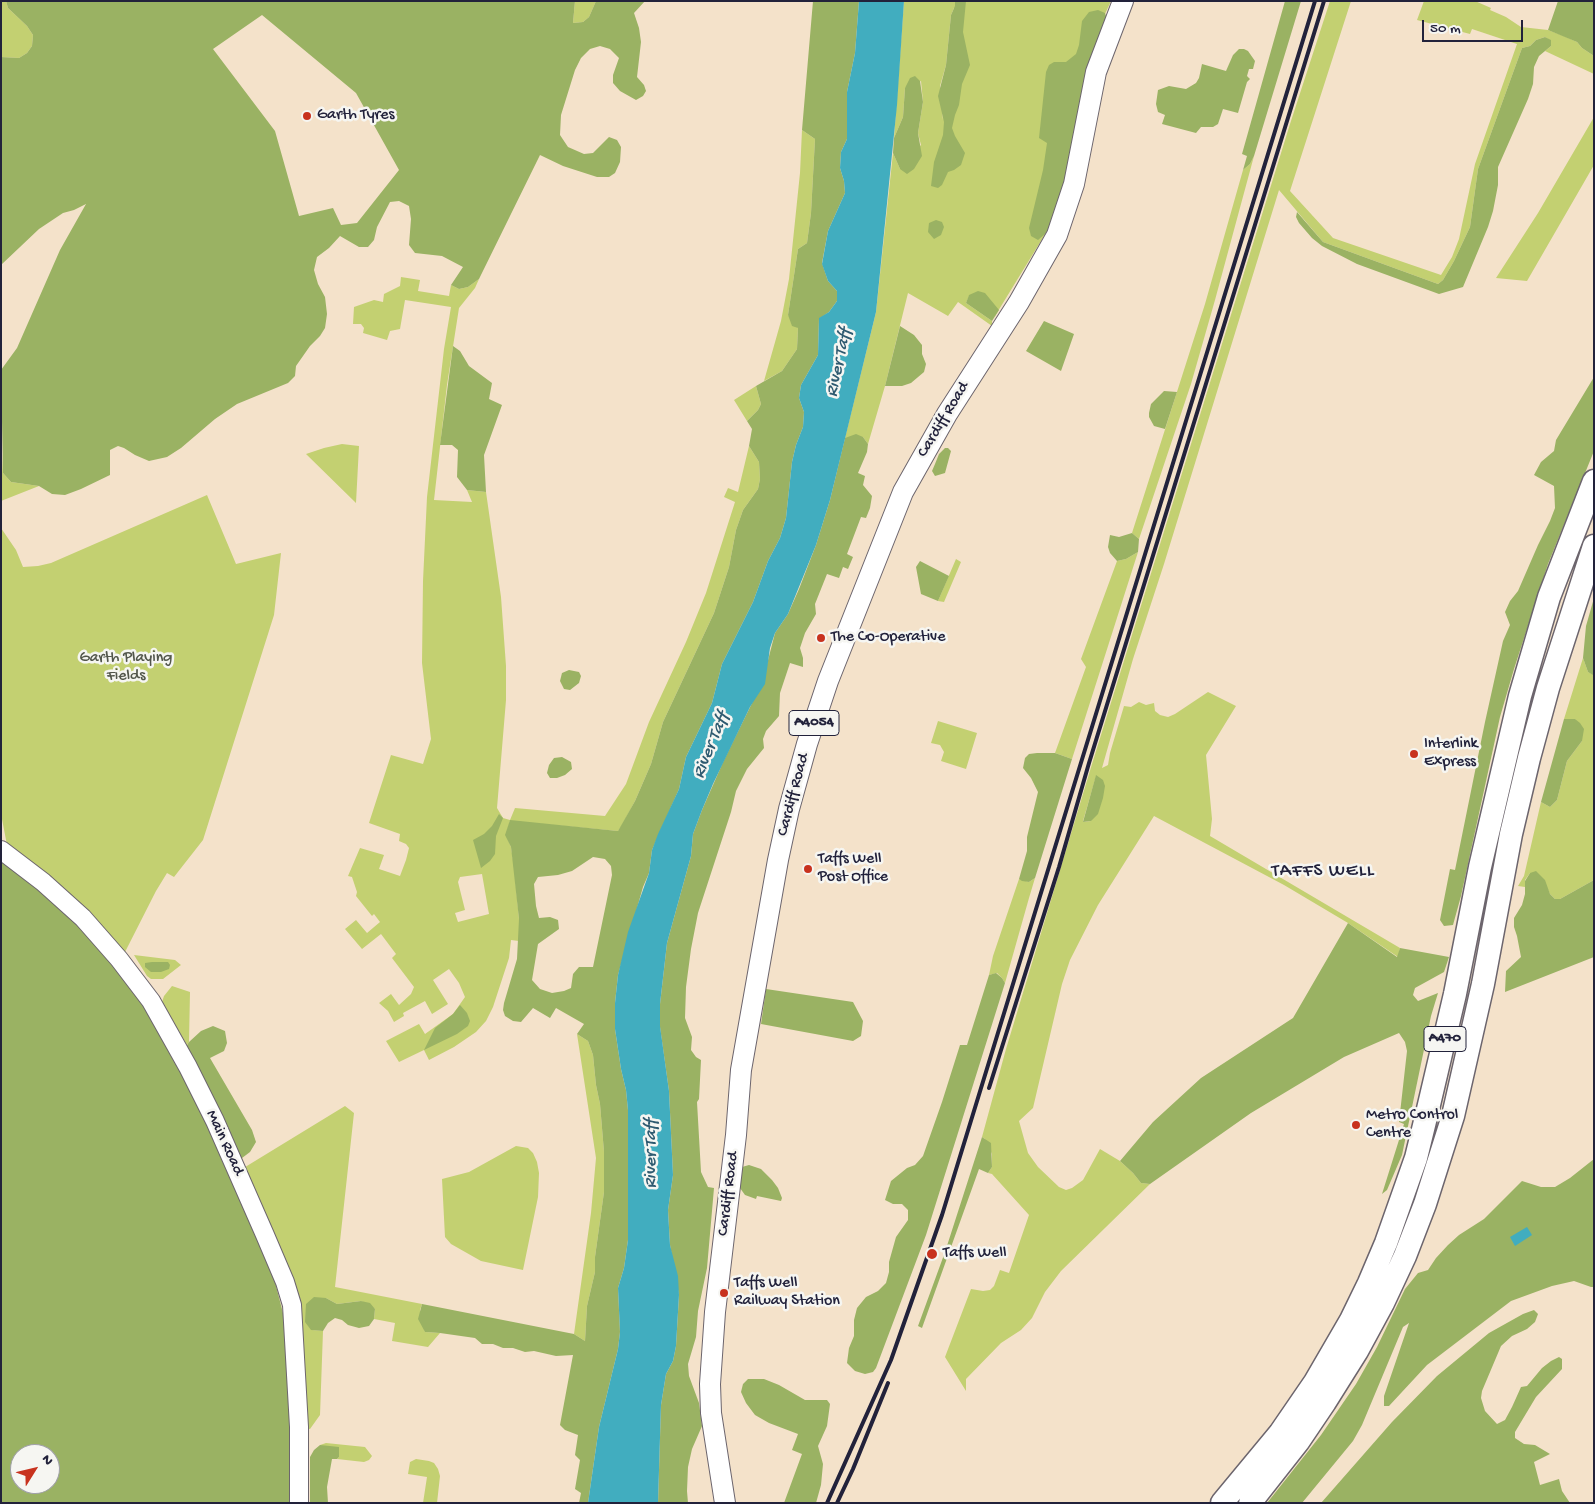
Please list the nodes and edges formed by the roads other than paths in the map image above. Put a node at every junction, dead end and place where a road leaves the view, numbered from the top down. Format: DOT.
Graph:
graph roads {
  1 [pos="1123,1"];
  2 [pos="1594,480"];
  3 [pos="1594,546"];
  4 [pos="1,850"];
  5 [pos="299,1503"];
  6 [pos="725,1503"];
  7 [pos="1222,1503"];
  8 [pos="1250,1503"];
  1 -- 6 [label="main road, Cardiff Road / A4054"];
  2 -- 7 [label="highway, A470"];
  3 -- 8 [label="highway, A470"];
  4 -- 5 [label="street, Main Road"];
}
